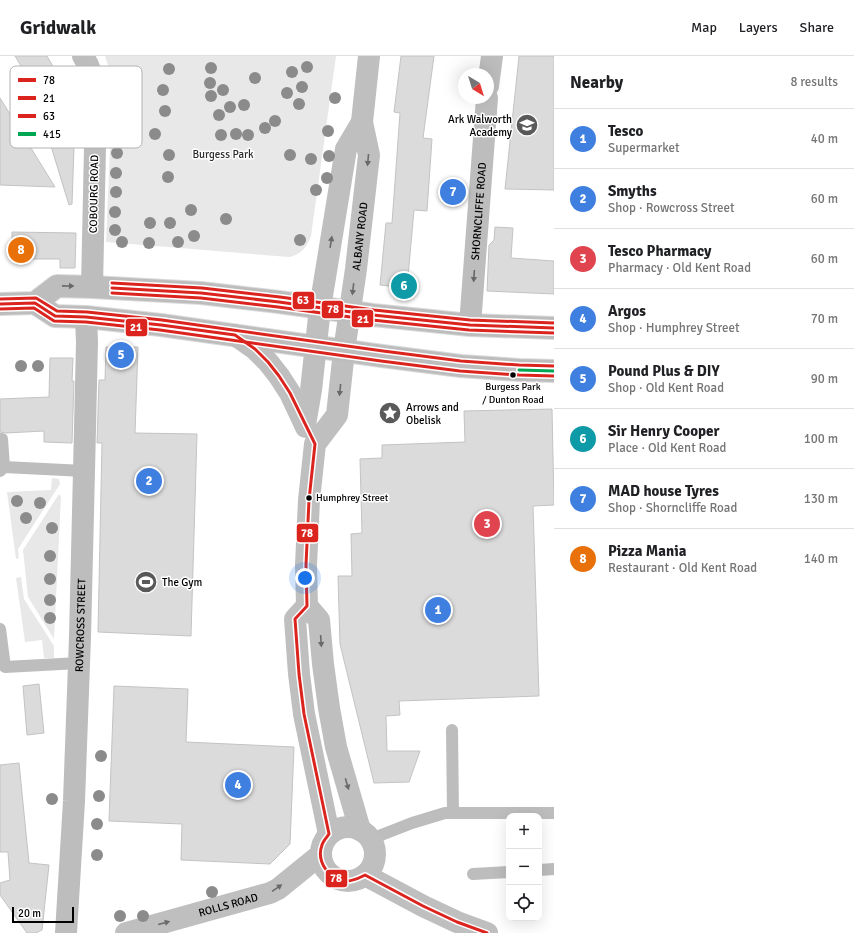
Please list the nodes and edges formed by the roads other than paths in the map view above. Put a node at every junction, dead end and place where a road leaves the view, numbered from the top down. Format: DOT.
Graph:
graph roads {
  1 [pos="83,56"];
  2 [pos="369,56"];
  3 [pos="492,56"];
  4 [pos="88,66"];
  5 [pos="490,68"];
  6 [pos="487,104"];
  7 [pos="362,122"];
  8 [pos="95,148"];
  9 [pos="92,286"];
  10 [pos="34,302"];
  11 [pos="0,304"];
  12 [pos="320,308"];
  13 [pos="350,312"];
  14 [pos="86,317"];
  15 [pos="470,325"];
  16 [pos="554,328"];
  17 [pos="235,335"];
  18 [pos="315,346"];
  19 [pos="344,351"];
  20 [pos="554,371"];
  21 [pos="310,434"];
  22 [pos="0,439"];
  23 [pos="2,469"];
  24 [pos="84,471"];
  25 [pos="307,606"];
  26 [pos="0,629"];
  27 [pos="79,663"];
  28 [pos="452,730"];
  29 [pos="453,813"];
  30 [pos="554,813"];
  31 [pos="330,834"];
  32 [pos="366,834"];
  33 [pos="320,855"];
  34 [pos="554,869"];
  35 [pos="542,870"];
  36 [pos="506,872"];
  37 [pos="473,874"];
  38 [pos="365,875"];
  39 [pos="66,933"];
  40 [pos="126,933"];
  41 [pos="487,933"];
  1 -- 4 [label="main road, COBOURG ROAD"];
  2 -- 7 [label="main road, ALBANY ROAD"];
  3 -- 5 [label="main road"];
  6 -- 15 [label="main road, SHORNCLIFFE ROAD, one-way"];
  12 -- 7 [label="main road, ALBANY ROAD, one-way"];
  7 -- 13 [label="main road, ALBANY ROAD, one-way"];
  8 -- 9 [label="main road, COBOURG ROAD"];
  10 -- 9 [label="main road, one-way"];
  9 -- 12 [label="main road"];
  10 -- 11 [label="main road"];
  10 -- 14 [label="main road"];
  12 -- 13 [label="main road"];
  12 -- 18 [label="main road"];
  13 -- 15 [label="main road"];
  13 -- 19 [label="main road, ALBANY ROAD"];
  14 -- 17 [label="main road"];
  14 -- 24 [label="main road, ROWCROSS STREET"];
  15 -- 16 [label="main road"];
  17 -- 18 [label="main road"];
  17 -- 21 [label="main road"];
  18 -- 19 [label="main road"];
  18 -- 21 [label="main road"];
  19 -- 20 [label="main road"];
  19 -- 21 [label="main road, one-way"];
  21 -- 25 [label="main road"];
  22 -- 23 [label="lane"];
  23 -- 24 [label="lane"];
  24 -- 27 [label="main road, ROWCROSS STREET"];
  25 -- 31 [label="main road"];
  25 -- 32 [label="main road, one-way"];
  26 -- 27 [label="lane"];
  27 -- 39 [label="main road, ROWCROSS STREET"];
  28 -- 29 [label="lane"];
  29 -- 30 [label="lane"];
  29 -- 32 [label="lane"];
  31 -- 32 [label="main road"];
  31 -- 33 [label="main road, ROLLS ROAD"];
  32 -- 38 [label="main road"];
  33 -- 38 [label="main road"];
  40 -- 33 [label="main road, ROLLS ROAD, one-way"];
  34 -- 35 [label="lane"];
  36 -- 37 [label="lane"];
  38 -- 41 [label="main road"];
}
